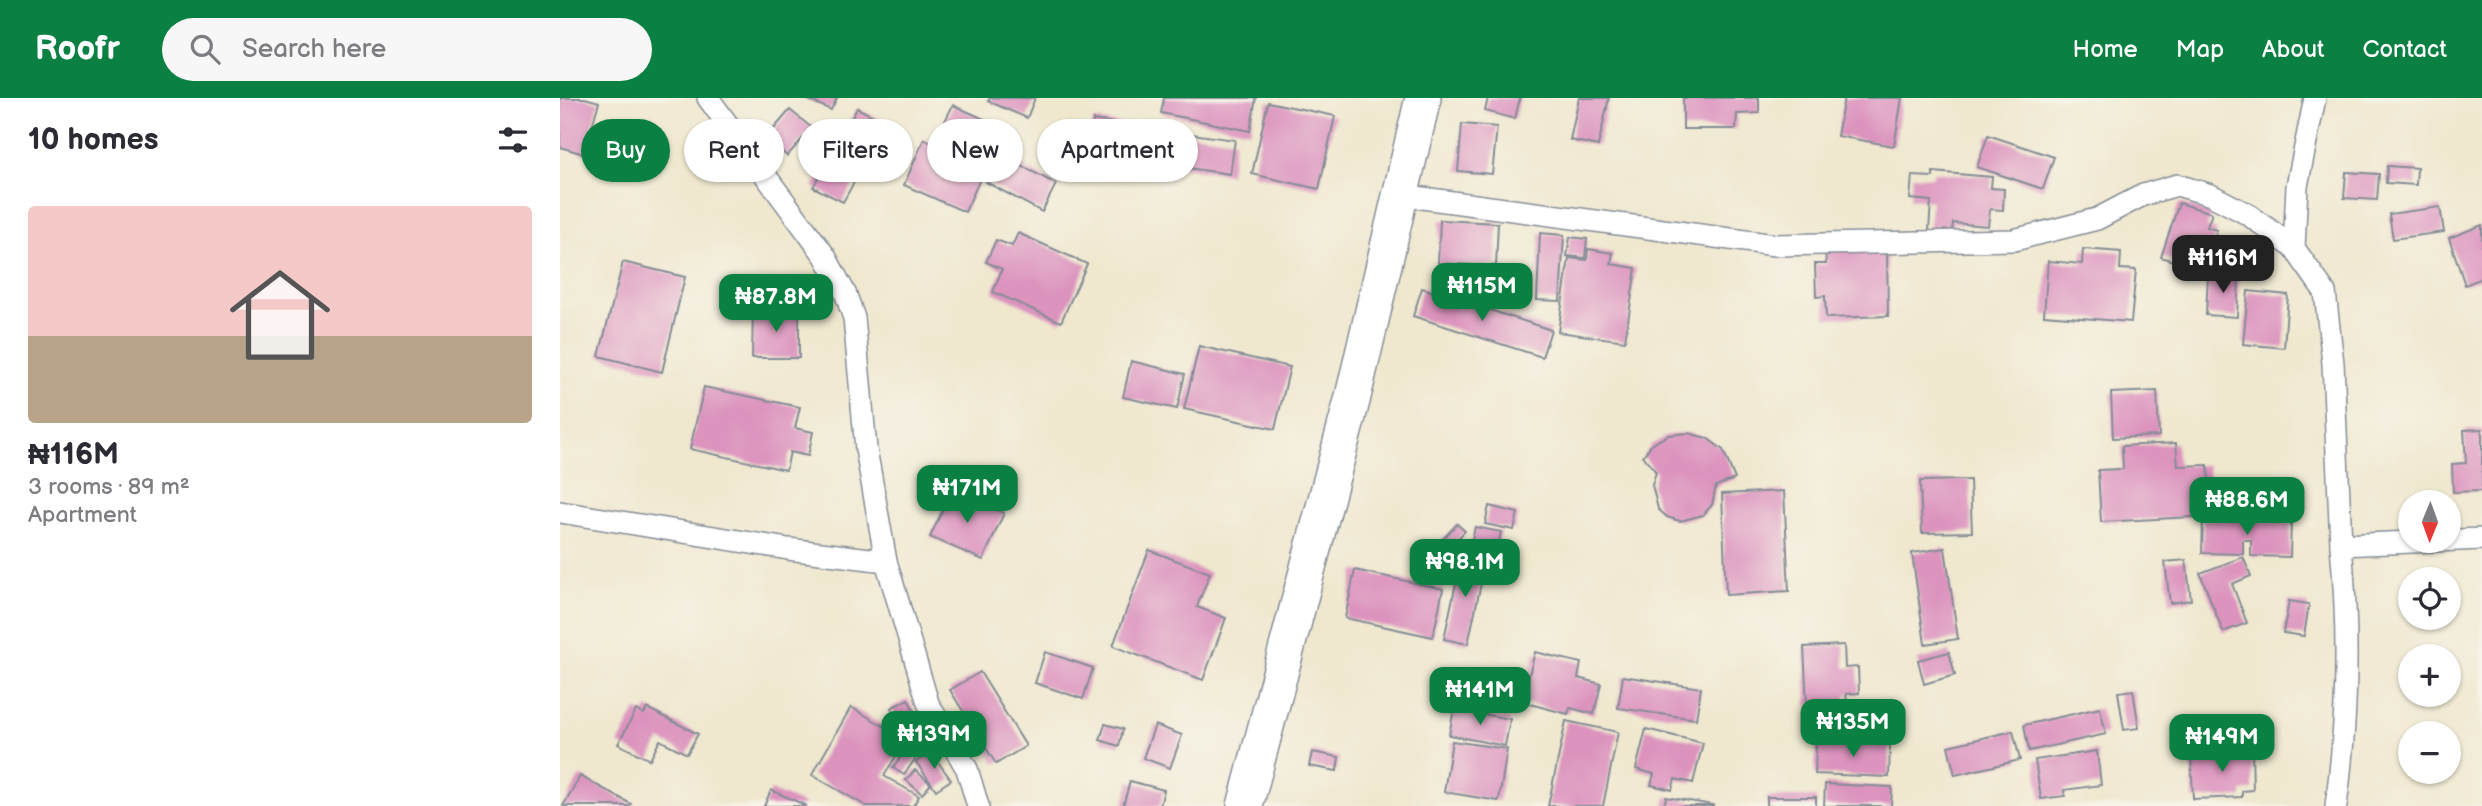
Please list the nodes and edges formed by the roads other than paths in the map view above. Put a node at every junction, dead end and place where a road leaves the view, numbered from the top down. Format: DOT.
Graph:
graph roads {
  1 [pos="708,98"];
  2 [pos="1423,98"];
  3 [pos="2315,98"];
  4 [pos="1400,195"];
  5 [pos="2294,248"];
  6 [pos="560,512"];
  7 [pos="2482,539"];
  8 [pos="2341,545"];
  9 [pos="886,561"];
  10 [pos="978,806"];
  11 [pos="1245,806"];
  12 [pos="2336,806"];
  1 -- 9 [label="street"];
  2 -- 4 [label="main road"];
  3 -- 5 [label="street"];
  4 -- 5 [label="street"];
  4 -- 11 [label="main road"];
  5 -- 8 [label="street"];
  6 -- 9 [label="street"];
  7 -- 8 [label="street"];
  8 -- 12 [label="street"];
  9 -- 10 [label="street"];
}
